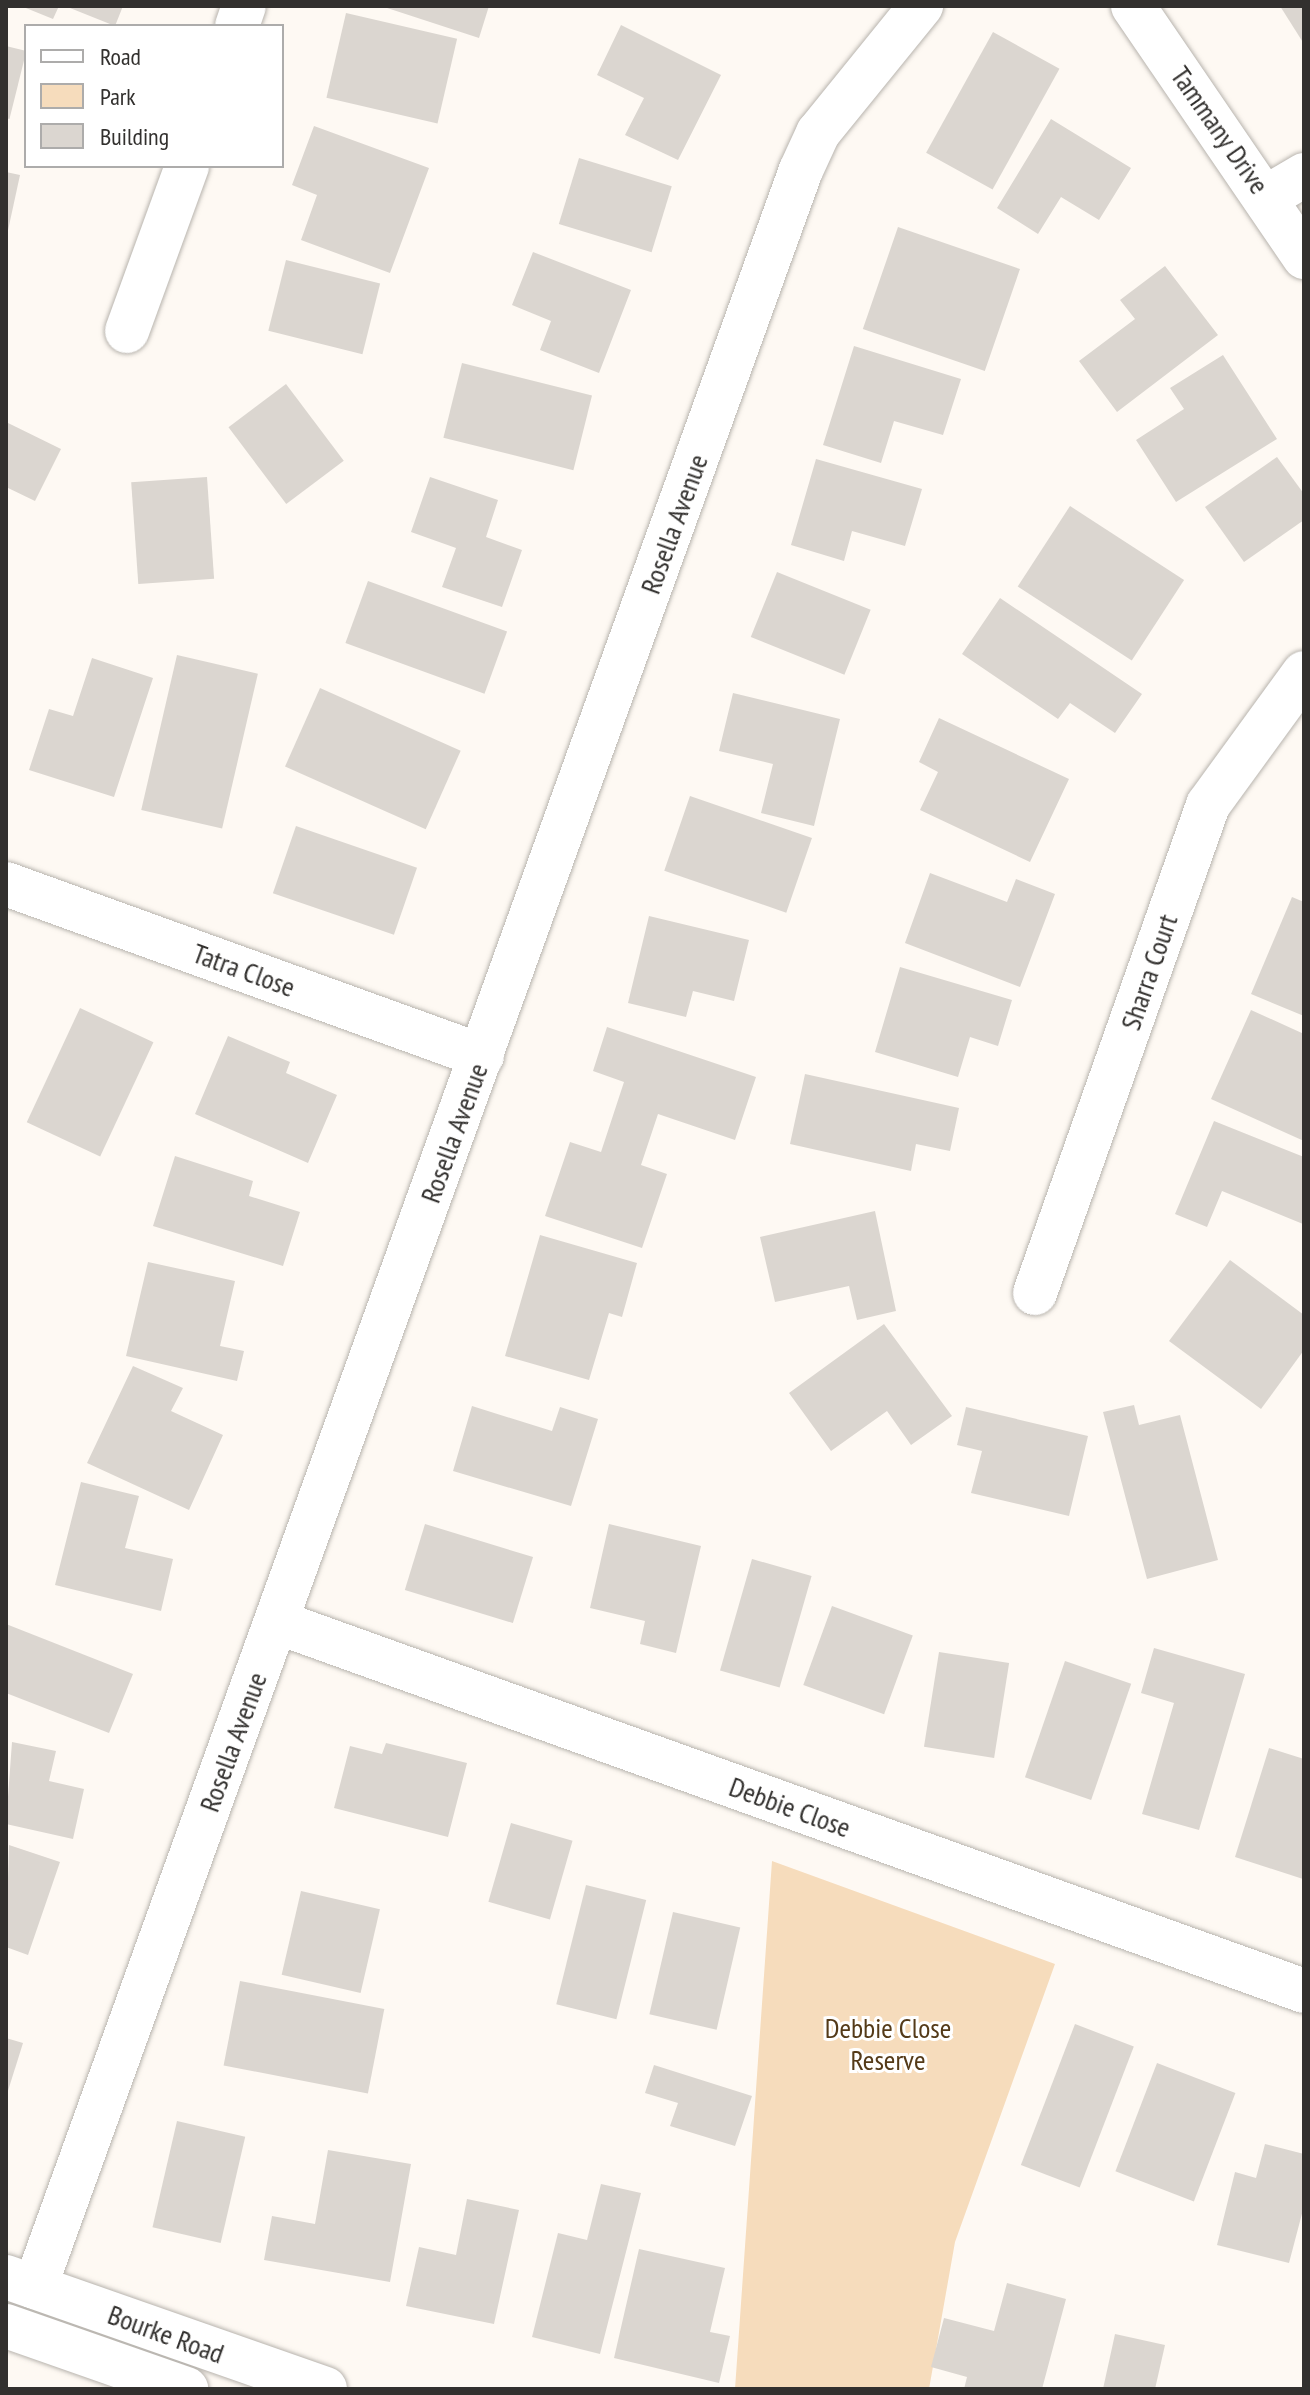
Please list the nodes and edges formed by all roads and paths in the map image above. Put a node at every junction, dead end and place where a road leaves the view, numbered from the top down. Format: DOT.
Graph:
graph roads {
  1 [pos="921,6"];
  2 [pos="1133,6"];
  3 [pos="186,168"];
  4 [pos="1304,175"];
  5 [pos="1267,197"];
  6 [pos="1304,257"];
  7 [pos="127,331"];
  8 [pos="1304,673"];
  9 [pos="6,884"];
  10 [pos="482,1056"];
  11 [pos="1035,1293"];
  12 [pos="277,1622"];
  13 [pos="1304,1991"];
  14 [pos="20,2282"];
  15 [pos="13,2328"];
  16 [pos="186,2389"];
  17 [pos="325,2389"];
  1 -- 10 [label="street, Rosella Avenue"];
  2 -- 5 [label="street, Tammany Drive"];
  3 -- 7 [label="street"];
  4 -- 5 [label="street"];
  5 -- 6 [label="street, Tammany Drive"];
  8 -- 11 [label="street, Sharra Court"];
  9 -- 10 [label="street, Tatra Close"];
  10 -- 12 [label="street, Rosella Avenue"];
  12 -- 13 [label="street, Debbie Close"];
  12 -- 14 [label="street, Rosella Avenue"];
  14 -- 15 [label="street, Rosella Avenue"];
  14 -- 17 [label="street, Bourke Road"];
  15 -- 16 [label="street, Bourke Road"];
}
